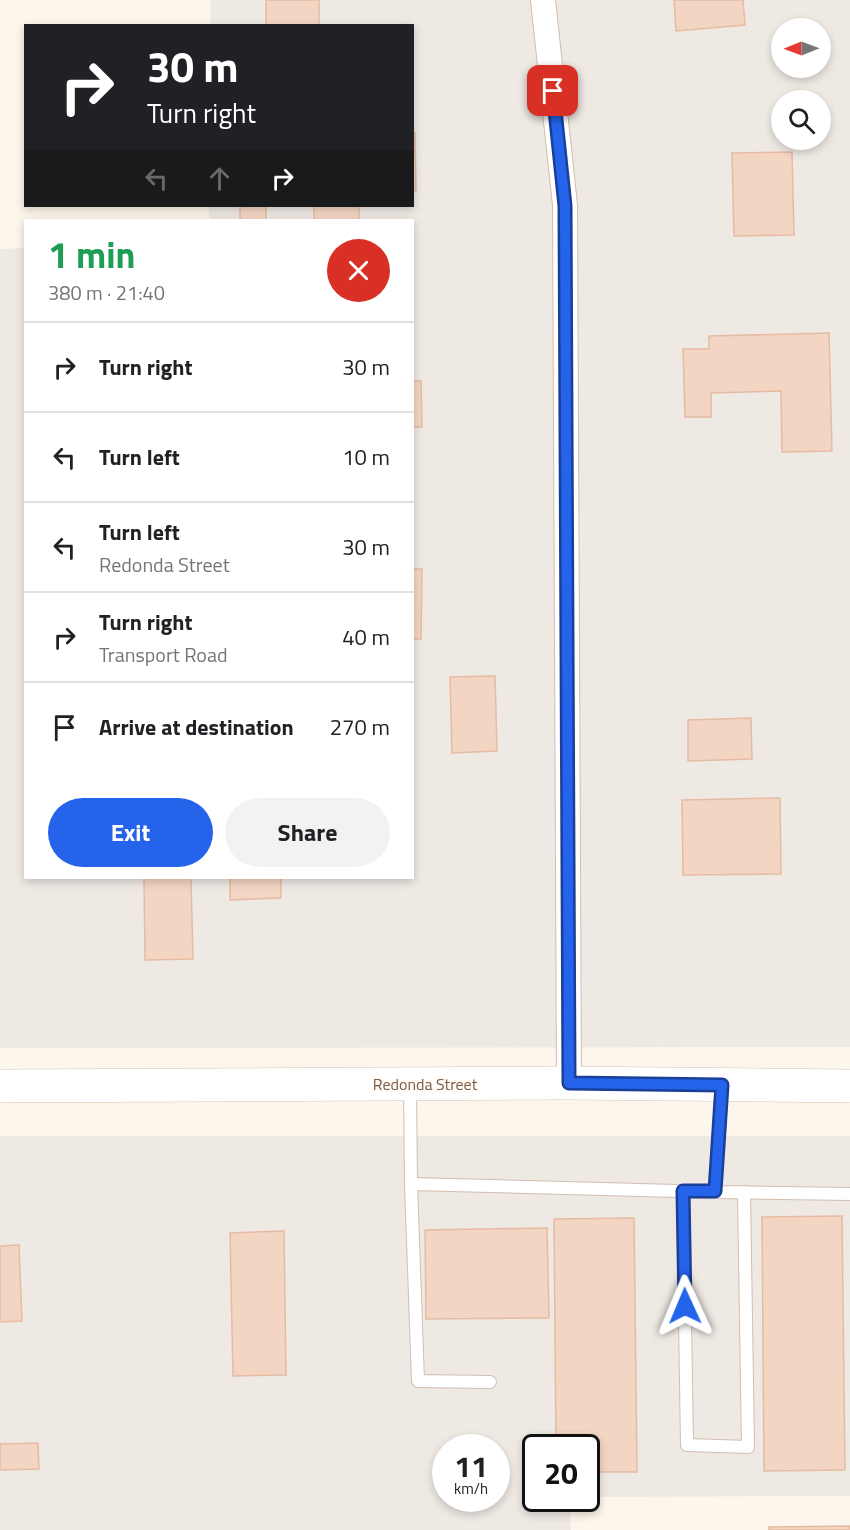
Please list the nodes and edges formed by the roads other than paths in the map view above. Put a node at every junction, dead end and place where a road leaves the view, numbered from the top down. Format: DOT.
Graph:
graph roads {
  1 [pos="543,0"];
  2 [pos="569,1083"];
  3 [pos="410,1084"];
  4 [pos="722,1085"];
  5 [pos="0,1086"];
  6 [pos="850,1086"];
  7 [pos="411,1184"];
  8 [pos="683,1191"];
  9 [pos="715,1191"];
  10 [pos="744,1192"];
  11 [pos="850,1194"];
  12 [pos="490,1382"];
  1 -- 2 [label="street"];
  2 -- 3 [label="street, Redonda Street"];
  2 -- 4 [label="street, Redonda Street"];
  3 -- 5 [label="street, Redonda Street"];
  3 -- 7 [label="lane"];
  4 -- 6 [label="street, Redonda Street"];
  4 -- 9 [label="lane"];
  7 -- 8 [label="lane"];
  7 -- 12 [label="lane"];
  8 -- 9 [label="lane"];
  8 -- 10 [label="lane"];
  9 -- 10 [label="lane"];
  10 -- 11 [label="lane"];
}
